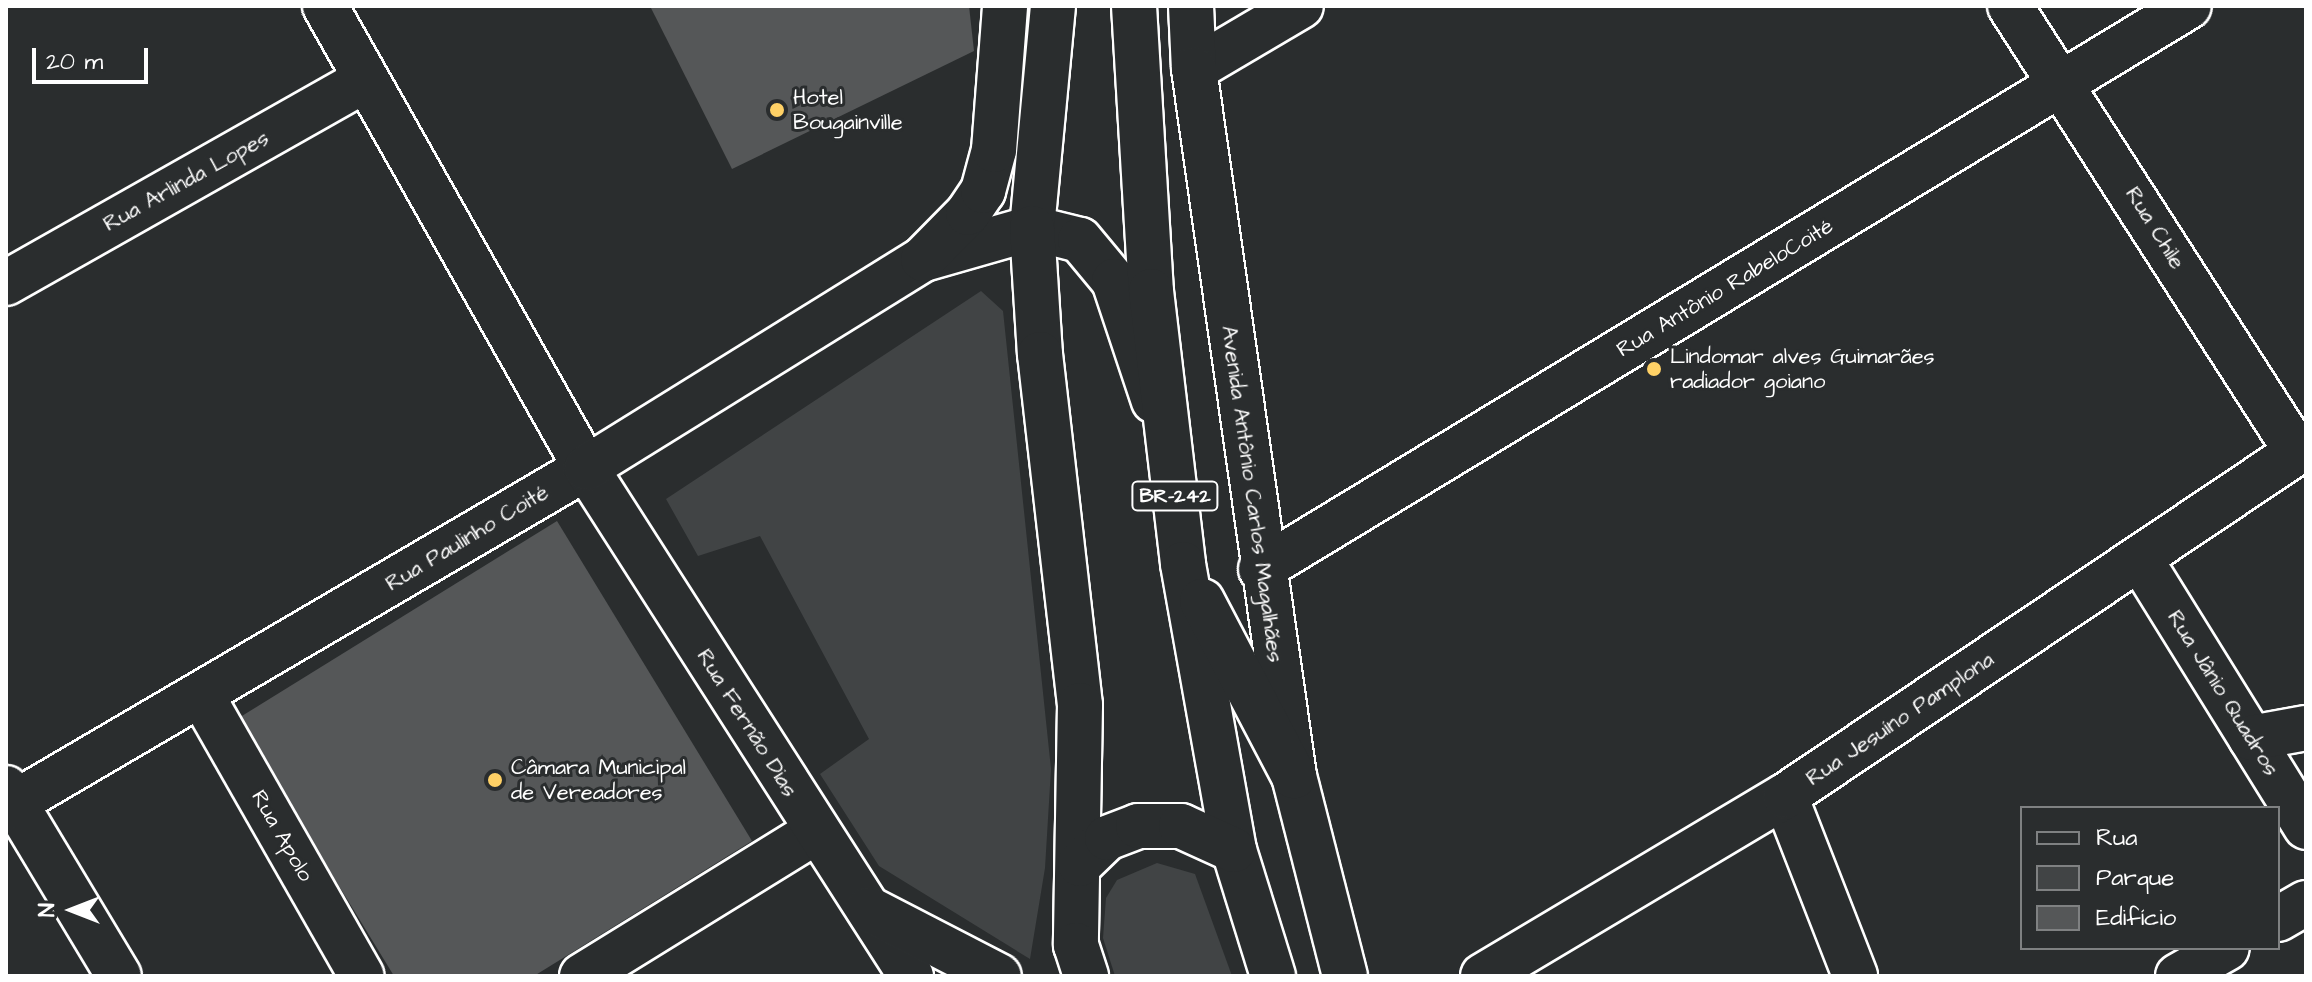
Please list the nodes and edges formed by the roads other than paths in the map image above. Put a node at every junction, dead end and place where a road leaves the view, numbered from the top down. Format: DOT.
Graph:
graph roads {
  1 [pos="325,6"];
  2 [pos="1005,6"];
  3 [pos="1053,6"];
  4 [pos="1134,6"];
  5 [pos="1191,6"];
  6 [pos="1301,6"];
  7 [pos="2010,6"];
  8 [pos="2189,6"];
  9 [pos="1194,69"];
  10 [pos="365,80"];
  11 [pos="2063,83"];
  12 [pos="1032,228"];
  13 [pos="923,259"];
  14 [pos="6,283"];
  15 [pos="1169,445"];
  16 [pos="2301,449"];
  17 [pos="586,468"];
  18 [pos="2140,559"];
  19 [pos="1183,564"];
  20 [pos="1261,569"];
  21 [pos="202,696"];
  22 [pos="2306,728"];
  23 [pos="2251,738"];
  24 [pos="1294,776"];
  25 [pos="1785,796"];
  26 [pos="9,799"];
  27 [pos="2306,827"];
  28 [pos="815,832"];
  29 [pos="1234,850"];
  30 [pos="1080,864"];
  31 [pos="2306,903"];
  32 [pos="869,909"];
  33 [pos="2280,918"];
  34 [pos="2224,950"];
  35 [pos="119,976"];
  36 [pos="362,976"];
  37 [pos="582,976"];
  38 [pos="911,976"];
  39 [pos="999,976"];
  40 [pos="1086,976"];
  41 [pos="1273,976"];
  42 [pos="1345,976"];
  43 [pos="1483,976"];
  44 [pos="1855,976"];
  45 [pos="2178,976"];
  1 -- 10 [label="main road, Rua Fernão Dias"];
  2 -- 13 [label="main road"];
  3 -- 12 [label="main road"];
  4 -- 15 [label="main road, BR-242"];
  5 -- 9 [label="main road, Avenida Antônio Carlos Magalhães"];
  6 -- 9 [label="main road"];
  7 -- 11 [label="main road, Rua Chile"];
  8 -- 11 [label="main road, Rua Antônio RabeloCoité"];
  9 -- 20 [label="main road, Avenida Antônio Carlos Magalhães"];
  10 -- 14 [label="main road, Rua Arlinda Lopes"];
  10 -- 17 [label="main road, Rua Fernão Dias"];
  11 -- 16 [label="main road, Rua Chile"];
  11 -- 20 [label="main road, Rua Antônio RabeloCoité"];
  12 -- 13 [label="main road"];
  12 -- 15 [label="main road"];
  12 -- 30 [label="main road"];
  13 -- 17 [label="main road, Rua Paulinho Coité"];
  15 -- 19 [label="main road, BR-242"];
  16 -- 18 [label="main road, Rua Jesuíno Pamplona"];
  17 -- 21 [label="main road, Rua Paulinho Coité"];
  17 -- 28 [label="main road, Rua Fernão Dias"];
  18 -- 23 [label="main road, Rua Jânio Quadros"];
  18 -- 25 [label="main road, Rua Jesuíno Pamplona"];
  19 -- 24 [label="main road"];
  19 -- 29 [label="main road, BR-242"];
  20 -- 24 [label="main road, Avenida Antônio Carlos Magalhães"];
  21 -- 26 [label="main road, Rua Paulinho Coité"];
  21 -- 36 [label="main road, Rua Apolo"];
  22 -- 23 [label="main road"];
  23 -- 27 [label="main road, Rua Jânio Quadros"];
  24 -- 42 [label="main road, Avenida Antônio Carlos Magalhães"];
  25 -- 43 [label="main road, Rua Jesuíno Pamplona"];
  25 -- 44 [label="main road"];
  26 -- 35 [label="main road"];
  28 -- 32 [label="main road, Rua Fernão Dias"];
  28 -- 37 [label="main road"];
  29 -- 30 [label="main road"];
  29 -- 41 [label="main road, BR-242"];
  30 -- 40 [label="main road"];
  31 -- 33 [label="main road"];
  32 -- 38 [label="main road, Rua Fernão Dias"];
  32 -- 39 [label="main road"];
  34 -- 45 [label="main road"];
}
